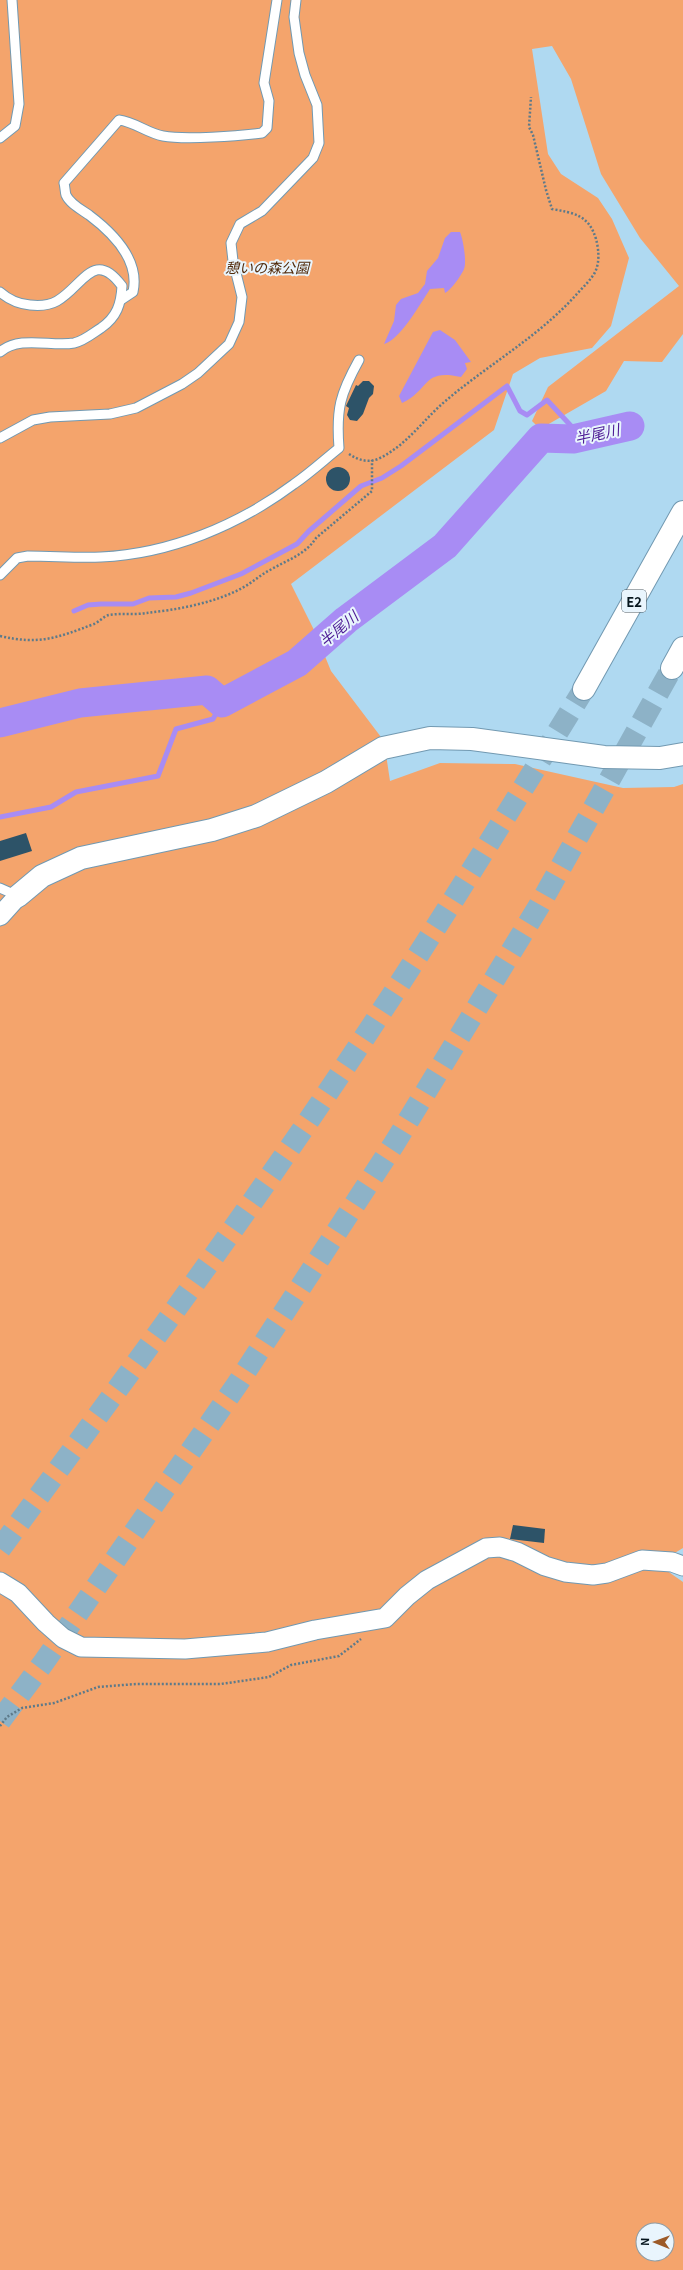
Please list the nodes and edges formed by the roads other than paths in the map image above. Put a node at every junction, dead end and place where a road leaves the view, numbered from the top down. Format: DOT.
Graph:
graph roads {
  1 [pos="12,0"];
  2 [pos="277,0"];
  3 [pos="296,0"];
  4 [pos="0,138"];
  5 [pos="0,292"];
  6 [pos="121,300"];
  7 [pos="0,352"];
  8 [pos="359,360"];
  9 [pos="0,438"];
  10 [pos="683,512"];
  11 [pos="0,575"];
  12 [pos="683,648"];
  13 [pos="672,668"];
  14 [pos="584,689"];
  15 [pos="683,754"];
  16 [pos="9,892"];
  17 [pos="0,916"];
  18 [pos="683,1566"];
  19 [pos="0,1582"];
  1 -- 4 [label="lane"];
  2 -- 6 [label="lane"];
  3 -- 9 [label="lane"];
  5 -- 6 [label="lane"];
  6 -- 7 [label="lane"];
  8 -- 11 [label="lane"];
  10 -- 14 [label="main road, E2"];
  12 -- 13 [label="main road"];
  15 -- 16 [label="main road"];
  16 -- 17 [label="street"];
  18 -- 19 [label="street"];
}
